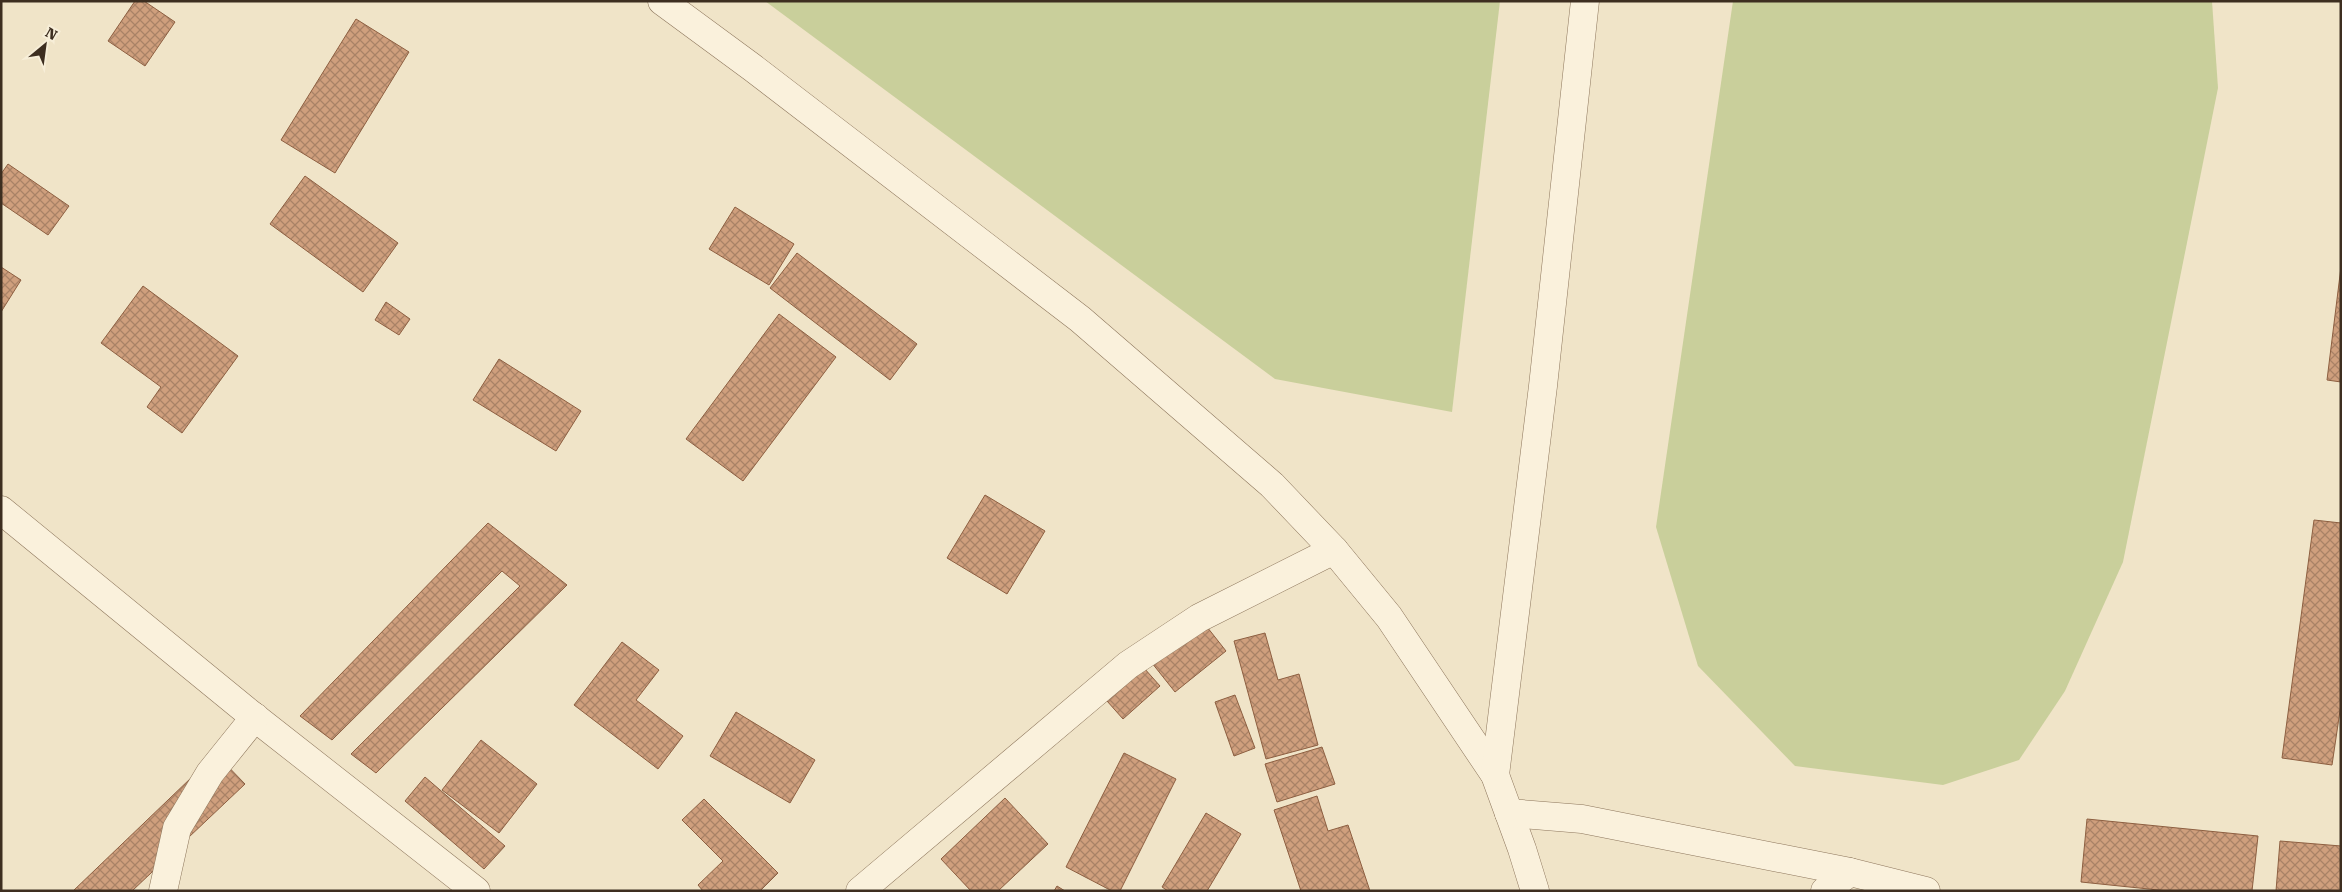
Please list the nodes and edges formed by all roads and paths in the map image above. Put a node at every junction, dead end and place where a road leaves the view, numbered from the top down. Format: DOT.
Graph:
graph roads {
  1 [pos="662,1"];
  2 [pos="1586,1"];
  3 [pos="1,510"];
  4 [pos="1334,550"];
  5 [pos="255,717"];
  6 [pos="1495,775"];
  7 [pos="1509,813"];
  8 [pos="1522,849"];
  9 [pos="1850,872"];
  10 [pos="163,891"];
  11 [pos="476,891"];
  12 [pos="860,891"];
  13 [pos="1515,891"];
  14 [pos="1535,891"];
  15 [pos="1826,891"];
  16 [pos="1926,891"];
  1 -- 4 [label="street"];
  2 -- 6 [label="street"];
  3 -- 5 [label="street"];
  4 -- 6 [label="street"];
  4 -- 12 [label="street"];
  5 -- 10 [label="street"];
  5 -- 11 [label="street"];
  6 -- 7 [label="street"];
  7 -- 8 [label="street"];
  7 -- 9 [label="street"];
  8 -- 13 [label="street"];
  8 -- 14 [label="street"];
  9 -- 15 [label="street"];
  9 -- 16 [label="street"];
}
